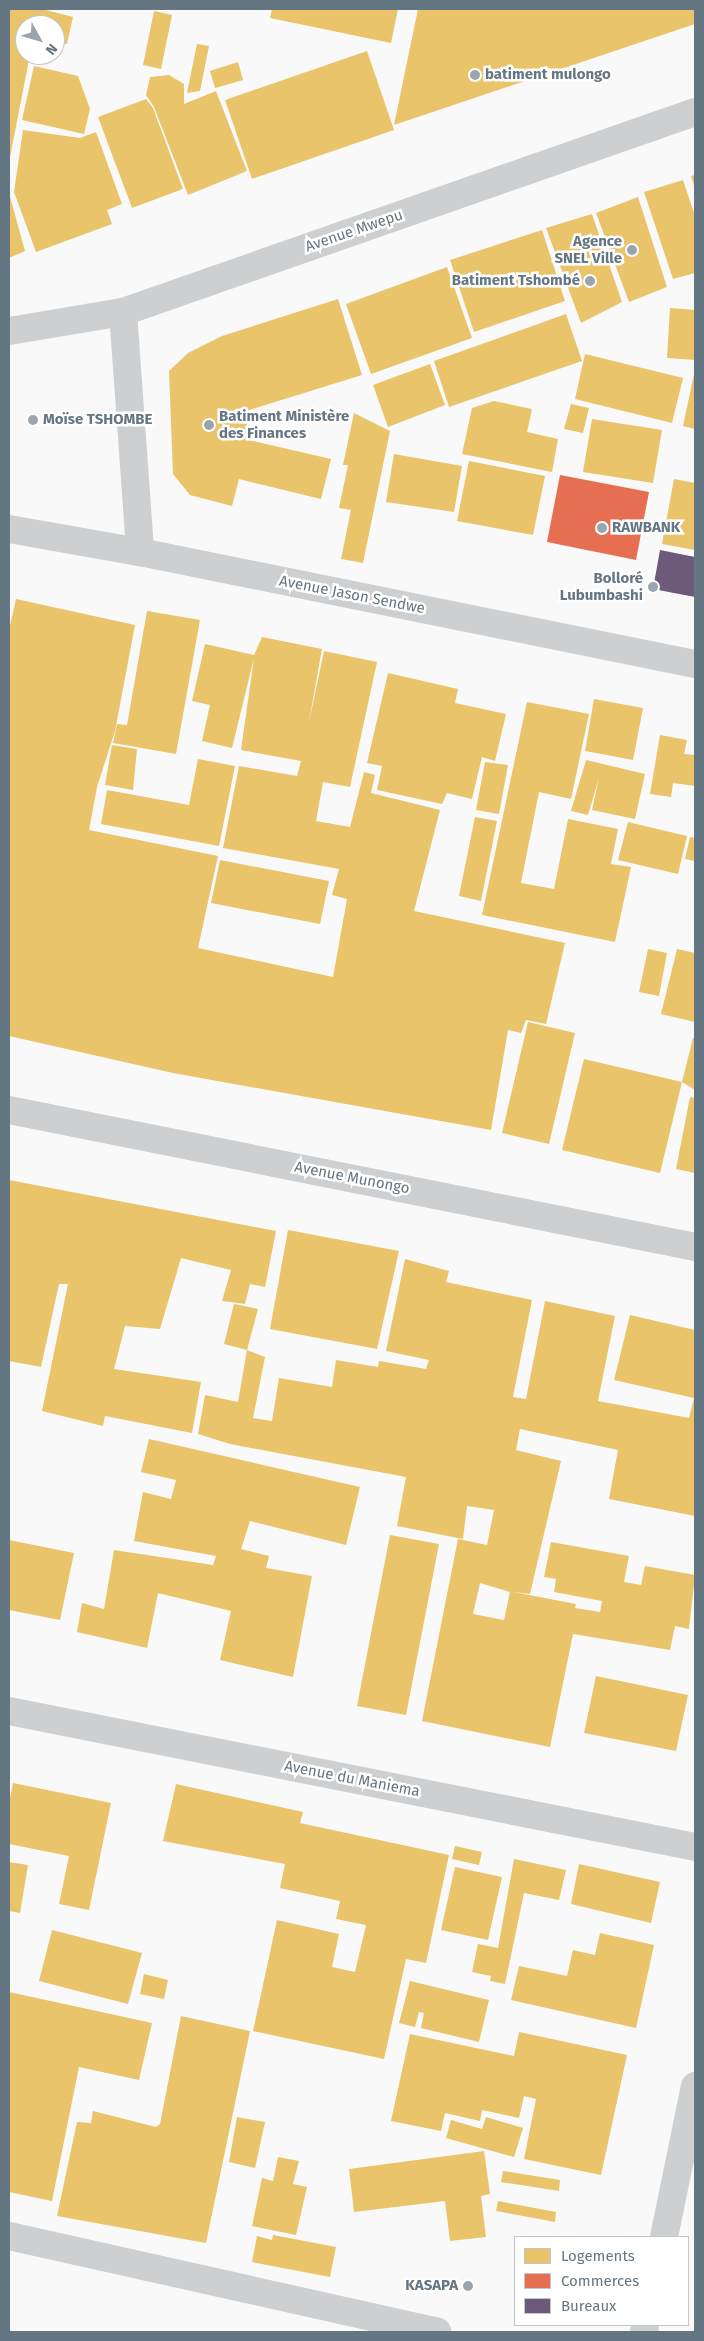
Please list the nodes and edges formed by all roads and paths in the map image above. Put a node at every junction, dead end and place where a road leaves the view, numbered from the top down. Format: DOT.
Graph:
graph roads {
  1 [pos="695,112"];
  2 [pos="123,312"];
  3 [pos="9,331"];
  4 [pos="9,530"];
  5 [pos="140,552"];
  6 [pos="695,664"];
  7 [pos="9,1110"];
  8 [pos="695,1247"];
  9 [pos="9,1711"];
  10 [pos="695,1847"];
  11 [pos="695,2086"];
  12 [pos="9,2236"];
  13 [pos="664,2236"];
  14 [pos="359,2322"];
  15 [pos="438,2332"];
  1 -- 2 [label="street, Avenue Mwepu"];
  2 -- 3 [label="street, Avenue Mwepu"];
  2 -- 5 [label="street"];
  4 -- 5 [label="street, Avenue Jason Sendwe"];
  5 -- 6 [label="street, Avenue Jason Sendwe"];
  7 -- 8 [label="street, Avenue Munongo"];
  9 -- 10 [label="street, Avenue du Maniema"];
  11 -- 13 [label="street"];
  12 -- 14 [label="street"];
  14 -- 15 [label="street"];
}
